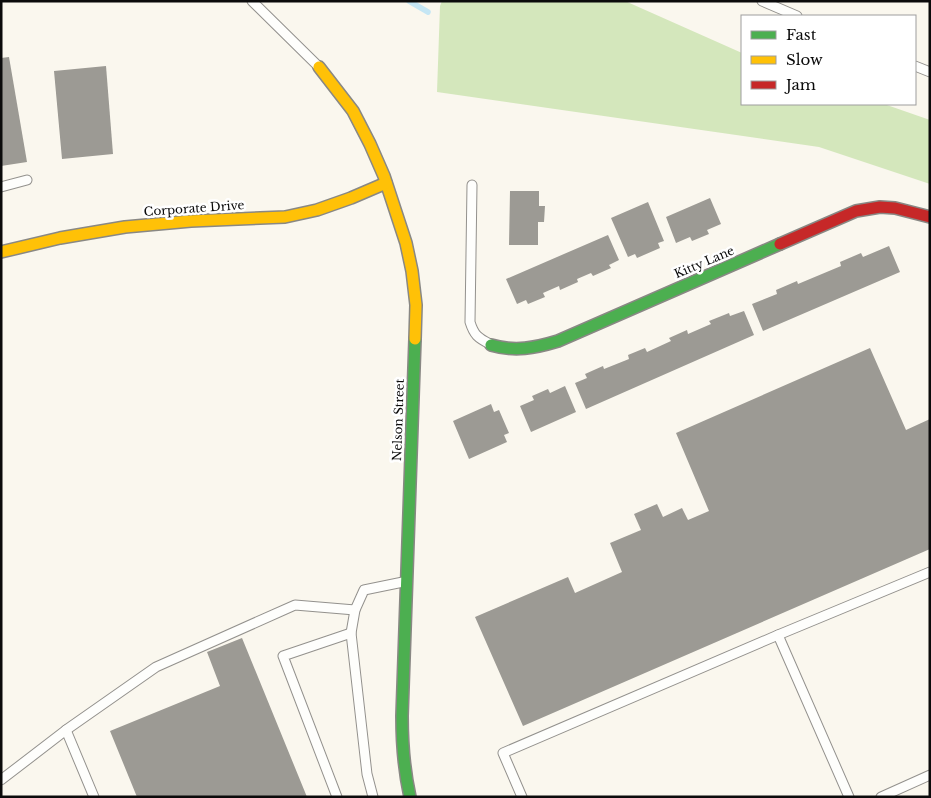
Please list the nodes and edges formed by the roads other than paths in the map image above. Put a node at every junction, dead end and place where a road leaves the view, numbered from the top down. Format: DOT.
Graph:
graph roads {
  1 [pos="252,1"];
  2 [pos="762,1"];
  3 [pos="795,15"];
  4 [pos="916,66"];
  5 [pos="319,67"];
  6 [pos="930,72"];
  7 [pos="27,180"];
  8 [pos="386,183"];
  9 [pos="472,185"];
  10 [pos="1,187"];
  11 [pos="930,217"];
  12 [pos="1,252"];
  13 [pos="490,344"];
  14 [pos="930,572"];
  15 [pos="406,581"];
  16 [pos="355,610"];
  17 [pos="351,633"];
  18 [pos="778,635"];
  19 [pos="66,730"];
  20 [pos="930,775"];
  21 [pos="1,780"];
  22 [pos="94,797"];
  23 [pos="337,797"];
  24 [pos="374,797"];
  25 [pos="410,797"];
  26 [pos="522,797"];
  27 [pos="848,797"];
  28 [pos="881,797"];
  1 -- 5 [label="lane"];
  2 -- 3 [label="lane"];
  4 -- 6 [label="lane"];
  5 -- 8 [label="street, Nelson Street"];
  7 -- 10 [label="lane"];
  8 -- 12 [label="street, Corporate Drive"];
  8 -- 15 [label="street, Nelson Street"];
  9 -- 13 [label="lane"];
  11 -- 13 [label="street, Kitty Lane"];
  14 -- 18 [label="lane"];
  15 -- 16 [label="lane"];
  15 -- 25 [label="street, Nelson Street"];
  16 -- 17 [label="lane"];
  16 -- 19 [label="lane"];
  17 -- 23 [label="lane"];
  17 -- 24 [label="lane"];
  18 -- 26 [label="lane"];
  18 -- 27 [label="lane"];
  19 -- 21 [label="lane"];
  19 -- 22 [label="lane"];
  20 -- 28 [label="lane"];
}
